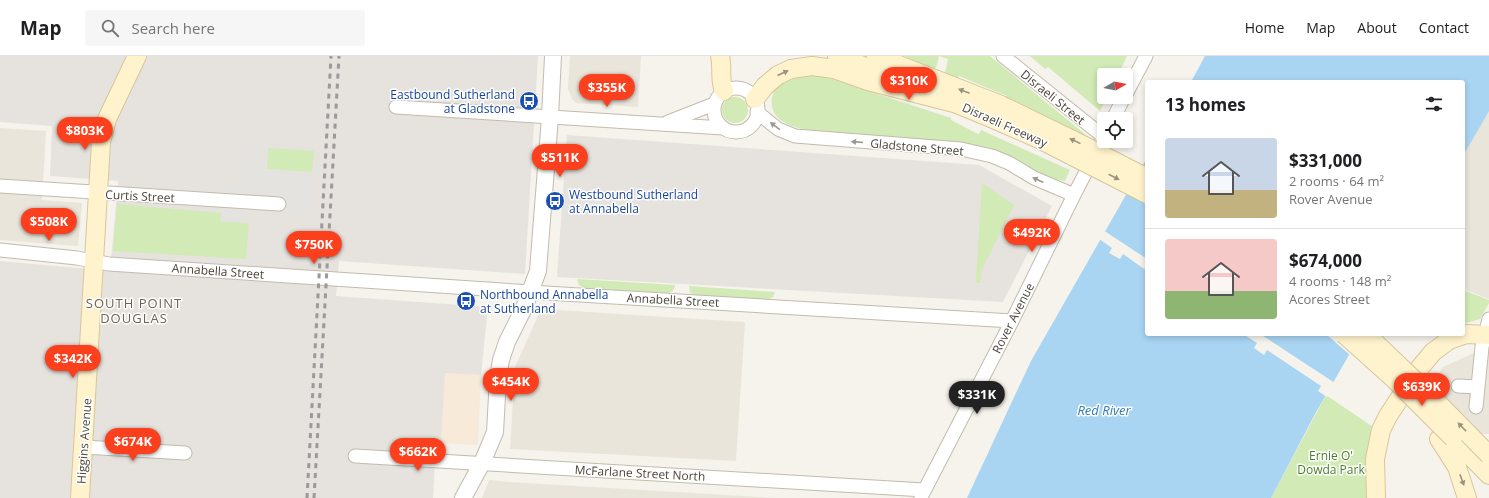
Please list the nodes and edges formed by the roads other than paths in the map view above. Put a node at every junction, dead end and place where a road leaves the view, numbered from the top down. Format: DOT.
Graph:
graph roads {
  1 [pos="137,56"];
  2 [pos="553,56"];
  3 [pos="720,56"];
  4 [pos="837,56"];
  5 [pos="876,56"];
  6 [pos="1003,56"];
  7 [pos="1146,56"];
  8 [pos="895,61"];
  9 [pos="1133,81"];
  10 [pos="719,98"];
  11 [pos="958,104"];
  12 [pos="756,106"];
  13 [pos="396,107"];
  14 [pos="996,111"];
  15 [pos="550,117"];
  16 [pos="663,124"];
  17 [pos="723,128"];
  18 [pos="1097,131"];
  19 [pos="1098,148"];
  20 [pos="1145,177"];
  21 [pos="0,186"];
  22 [pos="98,193"];
  23 [pos="1145,193"];
  24 [pos="1074,195"];
  25 [pos="279,204"];
  26 [pos="0,250"];
  27 [pos="94,261"];
  28 [pos="530,291"];
  29 [pos="1012,321"];
  30 [pos="1488,330"];
  31 [pos="1465,335"];
  32 [pos="1346,336"];
  33 [pos="1368,336"];
  34 [pos="1459,336"];
  35 [pos="1458,386"];
  36 [pos="1478,387"];
  37 [pos="1476,408"];
  38 [pos="1446,439"];
  39 [pos="84,447"];
  40 [pos="184,453"];
  41 [pos="1489,454"];
  42 [pos="355,456"];
  43 [pos="482,464"];
  44 [pos="1489,475"];
  45 [pos="922,494"];
  46 [pos="80,498"];
  47 [pos="463,498"];
  48 [pos="1376,498"];
  49 [pos="1387,498"];
  50 [pos="1467,498"];
  1 -- 22 [label="main road, Higgins Avenue"];
  2 -- 15 [label="street"];
  3 -- 10 [label="main road"];
  4 -- 11 [label="main road, Disraeli Freeway"];
  5 -- 8 [label="main road, Disraeli Freeway"];
  6 -- 18 [label="street, Disraeli Street"];
  7 -- 9 [label="street"];
  14 -- 8 [label="main road, Disraeli Freeway, one-way"];
  10 -- 12 [label="street, Gladstone Street"];
  10 -- 16 [label="street, Gladstone Street"];
  10 -- 17 [label="street"];
  12 -- 11 [label="main road, one-way"];
  11 -- 14 [label="main road, Disraeli Freeway"];
  12 -- 17 [label="street, Gladstone Street"];
  24 -- 12 [label="street, Gladstone Street, one-way"];
  13 -- 15 [label="street, Gladstone Street"];
  20 -- 14 [label="main road, Disraeli Freeway, one-way, bridge"];
  14 -- 23 [label="main road, Disraeli Freeway, one-way, bridge"];
  15 -- 16 [label="street, Gladstone Street"];
  15 -- 28 [label="street"];
  16 -- 17 [label="street, Gladstone Street"];
  19 -- 24 [label="street, Rover Avenue"];
  21 -- 22 [label="street, Curtis Street"];
  22 -- 25 [label="street, Curtis Street"];
  22 -- 27 [label="main road, Higgins Avenue"];
  24 -- 29 [label="street, Rover Avenue"];
  26 -- 27 [label="street, Annabella Street"];
  27 -- 28 [label="street, Annabella Street"];
  27 -- 39 [label="main road, Higgins Avenue"];
  28 -- 29 [label="street, Annabella Street"];
  28 -- 43 [label="street"];
  29 -- 45 [label="street, Rover Avenue"];
  30 -- 31 [label="main road"];
  30 -- 36 [label="street"];
  30 -- 49 [label="main road"];
  32 -- 38 [label="main road, bridge"];
  41 -- 33 [label="main road, one-way, bridge"];
  34 -- 48 [label="main road"];
  35 -- 36 [label="street"];
  36 -- 37 [label="street"];
  38 -- 44 [label="main road"];
  38 -- 50 [label="main road, one-way"];
  39 -- 40 [label="street"];
  39 -- 46 [label="main road, Higgins Avenue"];
  42 -- 43 [label="street, McFarlane Street North"];
  43 -- 45 [label="street, McFarlane Street North"];
  43 -- 47 [label="street"];
}
